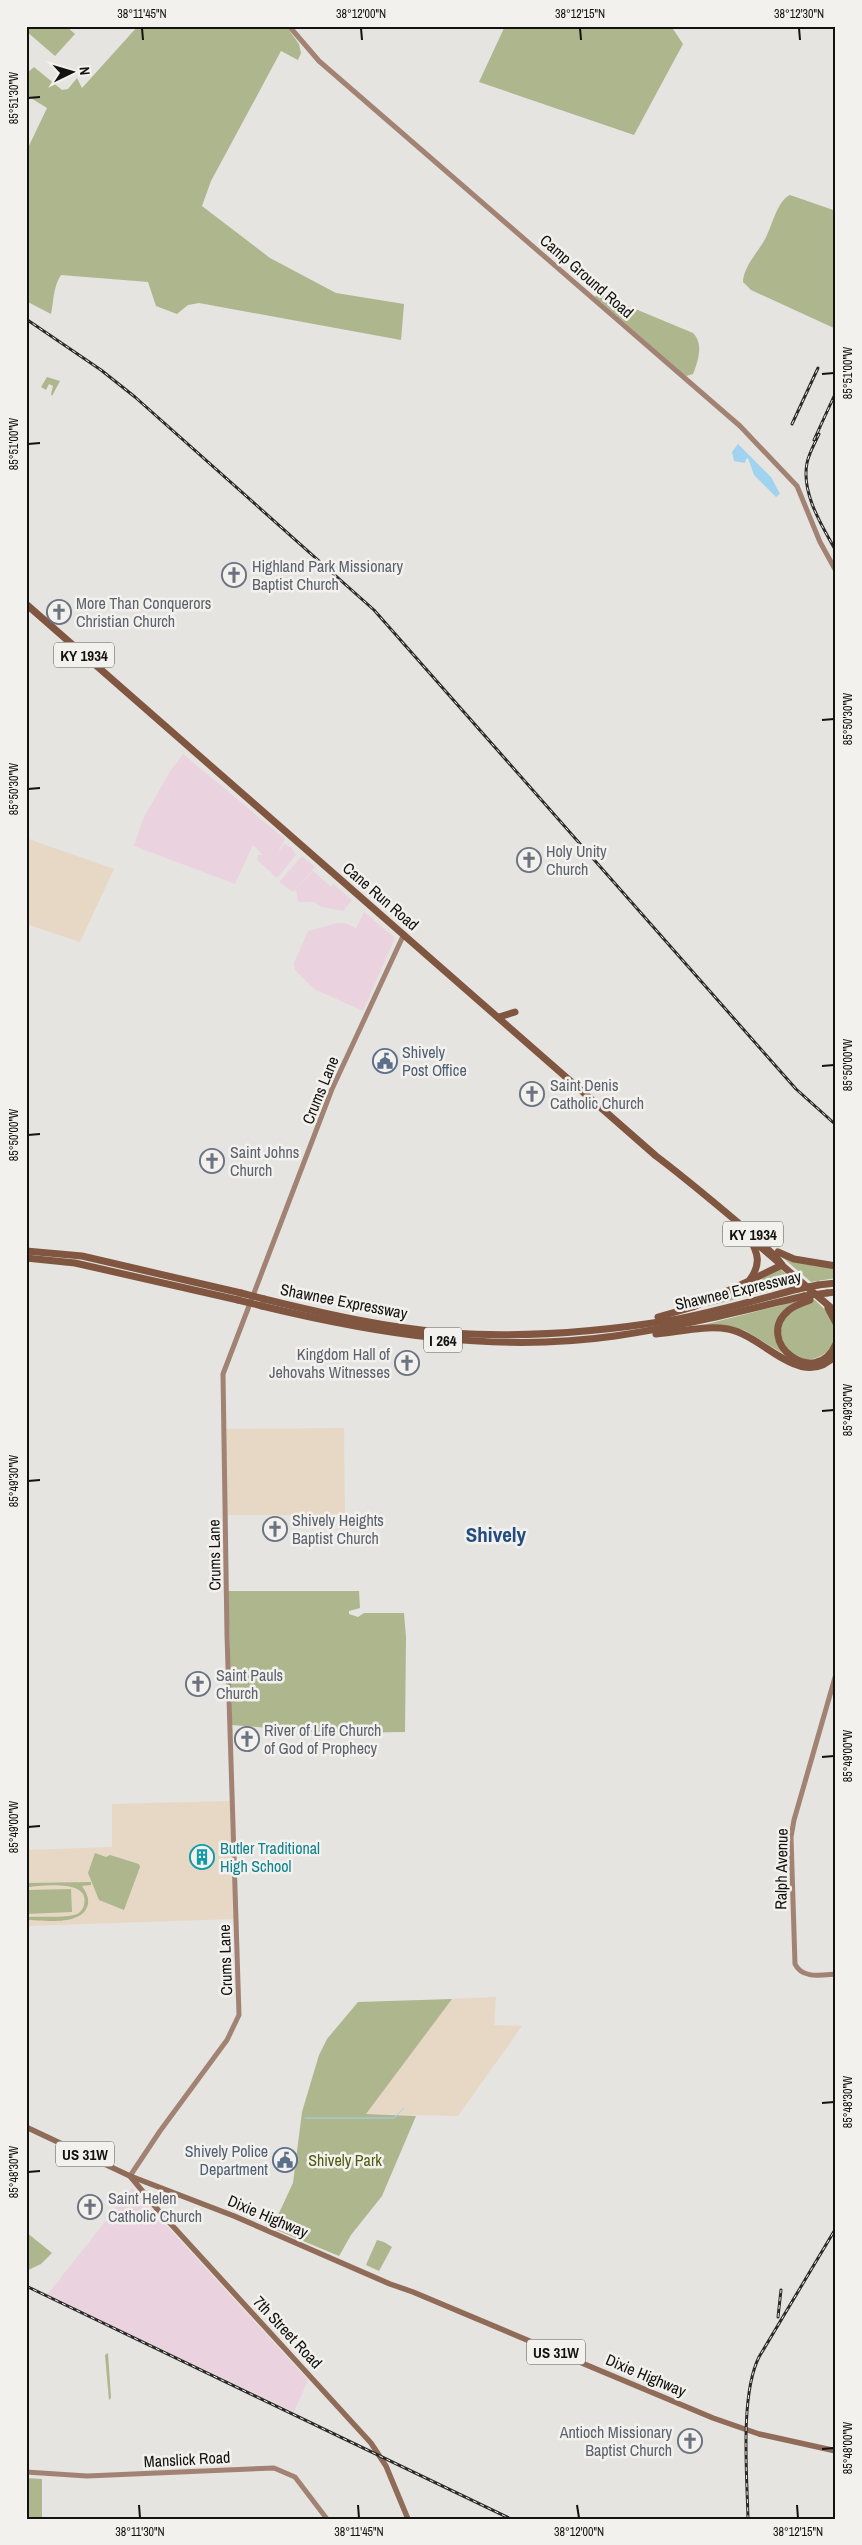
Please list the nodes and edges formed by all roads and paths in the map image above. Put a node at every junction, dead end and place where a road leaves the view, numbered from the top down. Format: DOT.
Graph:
graph roads {
  1 [pos="289,26"];
  2 [pos="836,571"];
  3 [pos="26,604"];
  4 [pos="404,934"];
  5 [pos="515,1012"];
  6 [pos="499,1017"];
  7 [pos="718,1208"];
  8 [pos="749,1237"];
  9 [pos="762,1242"];
  10 [pos="26,1251"];
  11 [pos="26,1258"];
  12 [pos="782,1265"];
  13 [pos="836,1266"];
  14 [pos="750,1280"];
  15 [pos="836,1283"];
  16 [pos="836,1292"];
  17 [pos="239,1297"];
  18 [pos="807,1298"];
  19 [pos="262,1302"];
  20 [pos="824,1302"];
  21 [pos="836,1312"];
  22 [pos="648,1322"];
  23 [pos="836,1323"];
  24 [pos="641,1332"];
  25 [pos="836,1344"];
  26 [pos="836,1355"];
  27 [pos="836,1674"];
  28 [pos="836,1974"];
  29 [pos="26,2127"];
  30 [pos="130,2176"];
  31 [pos="836,2451"];
  32 [pos="26,2472"];
  33 [pos="327,2519"];
  34 [pos="408,2519"];
  1 -- 2 [label="main road, Camp Ground Road"];
  3 -- 4 [label="highway, Cane Run Road / KY 1934"];
  4 -- 6 [label="highway, Cane Run Road / KY 1934"];
  4 -- 30 [label="main road, Crums Lane"];
  5 -- 6 [label="highway"];
  6 -- 7 [label="highway, Cane Run Road / KY 1934"];
  7 -- 8 [label="highway, Cane Run Road / KY 1934"];
  7 -- 9 [label="highway, Cane Run Road / KY 1934"];
  8 -- 12 [label="highway, Cane Run Road / KY 1934"];
  8 -- 14 [label="highway"];
  9 -- 12 [label="highway, Cane Run Road / KY 1934"];
  9 -- 13 [label="highway"];
  10 -- 17 [label="highway, Shawnee Expressway / I 264"];
  11 -- 17 [label="highway, Shawnee Expressway / I 264"];
  12 -- 14 [label="highway"];
  12 -- 20 [label="highway, Cane Run Road / KY 1934"];
  14 -- 22 [label="highway"];
  15 -- 22 [label="highway, Shawnee Expressway / I 264, bridge"];
  16 -- 18 [label="highway, Shawnee Expressway / I 264, bridge"];
  17 -- 19 [label="highway, Shawnee Expressway / I 264, bridge"];
  18 -- 24 [label="highway, Shawnee Expressway / I 264"];
  18 -- 25 [label="highway"];
  19 -- 22 [label="highway, Shawnee Expressway / I 264"];
  19 -- 24 [label="highway, Shawnee Expressway / I 264"];
  20 -- 21 [label="highway, Cane Run Road / KY 1934"];
  20 -- 23 [label="highway"];
  24 -- 26 [label="highway"];
  27 -- 28 [label="main road, Ralph Avenue"];
  29 -- 30 [label="main road, Dixie Highway / US 31W"];
  30 -- 31 [label="main road, Dixie Highway / US 31W"];
  30 -- 34 [label="main road, 7th Street Road"];
  32 -- 33 [label="main road, Manslick Road"];
}
